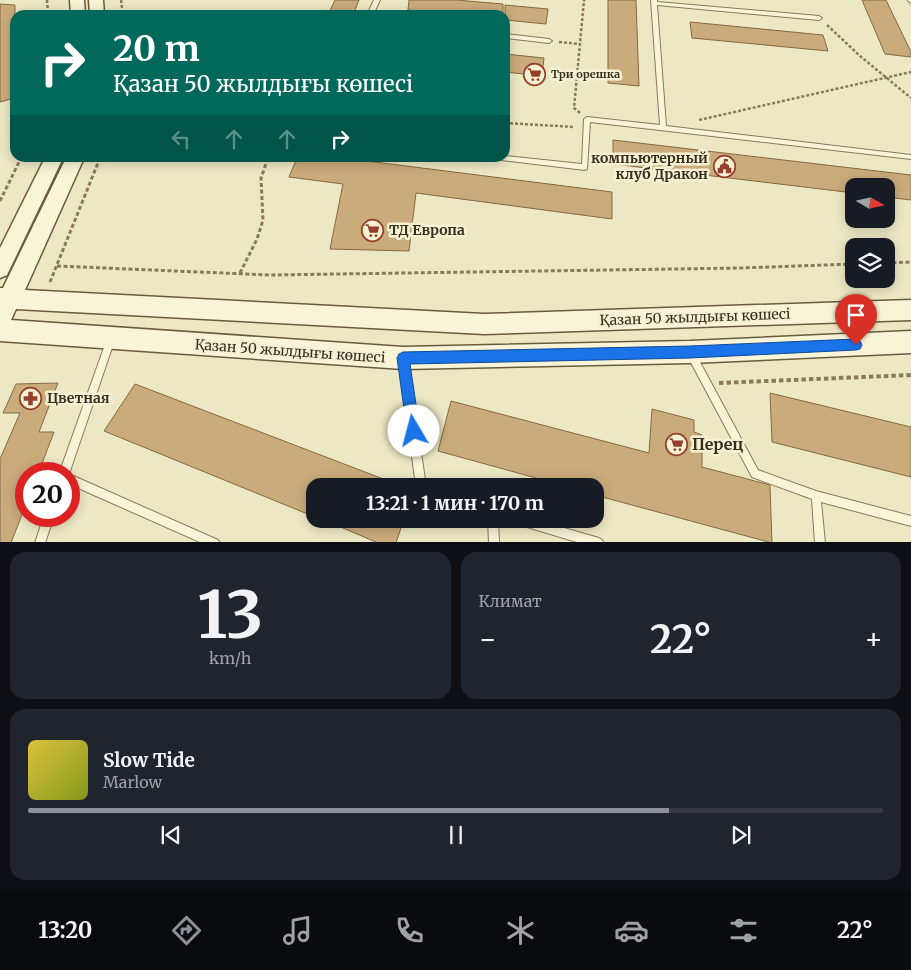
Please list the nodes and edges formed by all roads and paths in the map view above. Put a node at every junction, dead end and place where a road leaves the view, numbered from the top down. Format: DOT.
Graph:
graph roads {
  1 [pos="584,0"];
  2 [pos="654,1"];
  3 [pos="819,18"];
  4 [pos="510,37"];
  5 [pos="549,41"];
  6 [pos="580,44"];
  7 [pos="911,72"];
  8 [pos="886,78"];
  9 [pos="911,98"];
  10 [pos="587,120"];
  11 [pos="510,123"];
  12 [pos="663,128"];
  13 [pos="911,157"];
  14 [pos="510,159"];
  15 [pos="19,162"];
  16 [pos="98,162"];
  17 [pos="267,162"];
  18 [pos="62,164"];
  19 [pos="0,201"];
  20 [pos="911,262"];
  21 [pos="895,263"];
  22 [pos="845,264"];
  23 [pos="57,266"];
  24 [pos="0,268"];
  25 [pos="240,273"];
  26 [pos="5,298"];
  27 [pos="42,300"];
  28 [pos="911,310"];
  29 [pos="680,318"];
  30 [pos="0,319"];
  31 [pos="0,330"];
  32 [pos="112,339"];
  33 [pos="911,342"];
  34 [pos="690,352"];
  35 [pos="403,358"];
  36 [pos="911,375"];
  37 [pos="707,383"];
  38 [pos="68,462"];
  39 [pos="420,478"];
  40 [pos="80,484"];
  41 [pos="816,496"];
  42 [pos="911,521"];
  43 [pos="45,527"];
  44 [pos="493,528"];
  45 [pos="550,528"];
  46 [pos="40,542"];
  47 [pos="215,542"];
  48 [pos="494,542"];
  49 [pos="599,542"];
  50 [pos="820,542"];
  1 -- 6 [label="path"];
  2 -- 3 [label="lane"];
  2 -- 12 [label="lane"];
  3 -- 8 [label="path"];
  4 -- 5 [label="lane"];
  5 -- 6 [label="path"];
  6 -- 10 [label="path"];
  7 -- 8 [label="path"];
  8 -- 9 [label="path"];
  8 -- 12 [label="path"];
  10 -- 11 [label="path"];
  10 -- 12 [label="lane"];
  10 -- 14 [label="lane"];
  12 -- 13 [label="lane"];
  15 -- 19 [label="path"];
  16 -- 23 [label="path"];
  17 -- 25 [label="path"];
  18 -- 24 [label="street"];
  18 -- 26 [label="street"];
  20 -- 21 [label="path"];
  22 -- 25 [label="path"];
  23 -- 25 [label="path"];
  23 -- 27 [label="path"];
  26 -- 27 [label="street, Қазан 50 жылдығы көшесі"];
  26 -- 30 [label="street"];
  27 -- 29 [label="street, Қазан 50 жылдығы көшесі"];
  28 -- 29 [label="street, Қазан 50 жылдығы көшесі"];
  29 -- 34 [label="street"];
  31 -- 32 [label="street, Қазан 50 жылдығы көшесі"];
  32 -- 35 [label="street, Қазан 50 жылдығы көшесі"];
  32 -- 38 [label="lane"];
  33 -- 34 [label="street, Қазан 50 жылдығы көшесі"];
  34 -- 35 [label="street, Қазан 50 жылдығы көшесі"];
  34 -- 37 [label="lane"];
  35 -- 39 [label="lane"];
  36 -- 37 [label="path"];
  37 -- 41 [label="lane"];
  40 -- 47 [label="lane"];
  41 -- 42 [label="lane"];
  41 -- 50 [label="lane"];
  43 -- 46 [label="lane"];
  44 -- 48 [label="lane"];
  45 -- 49 [label="lane"];
}
